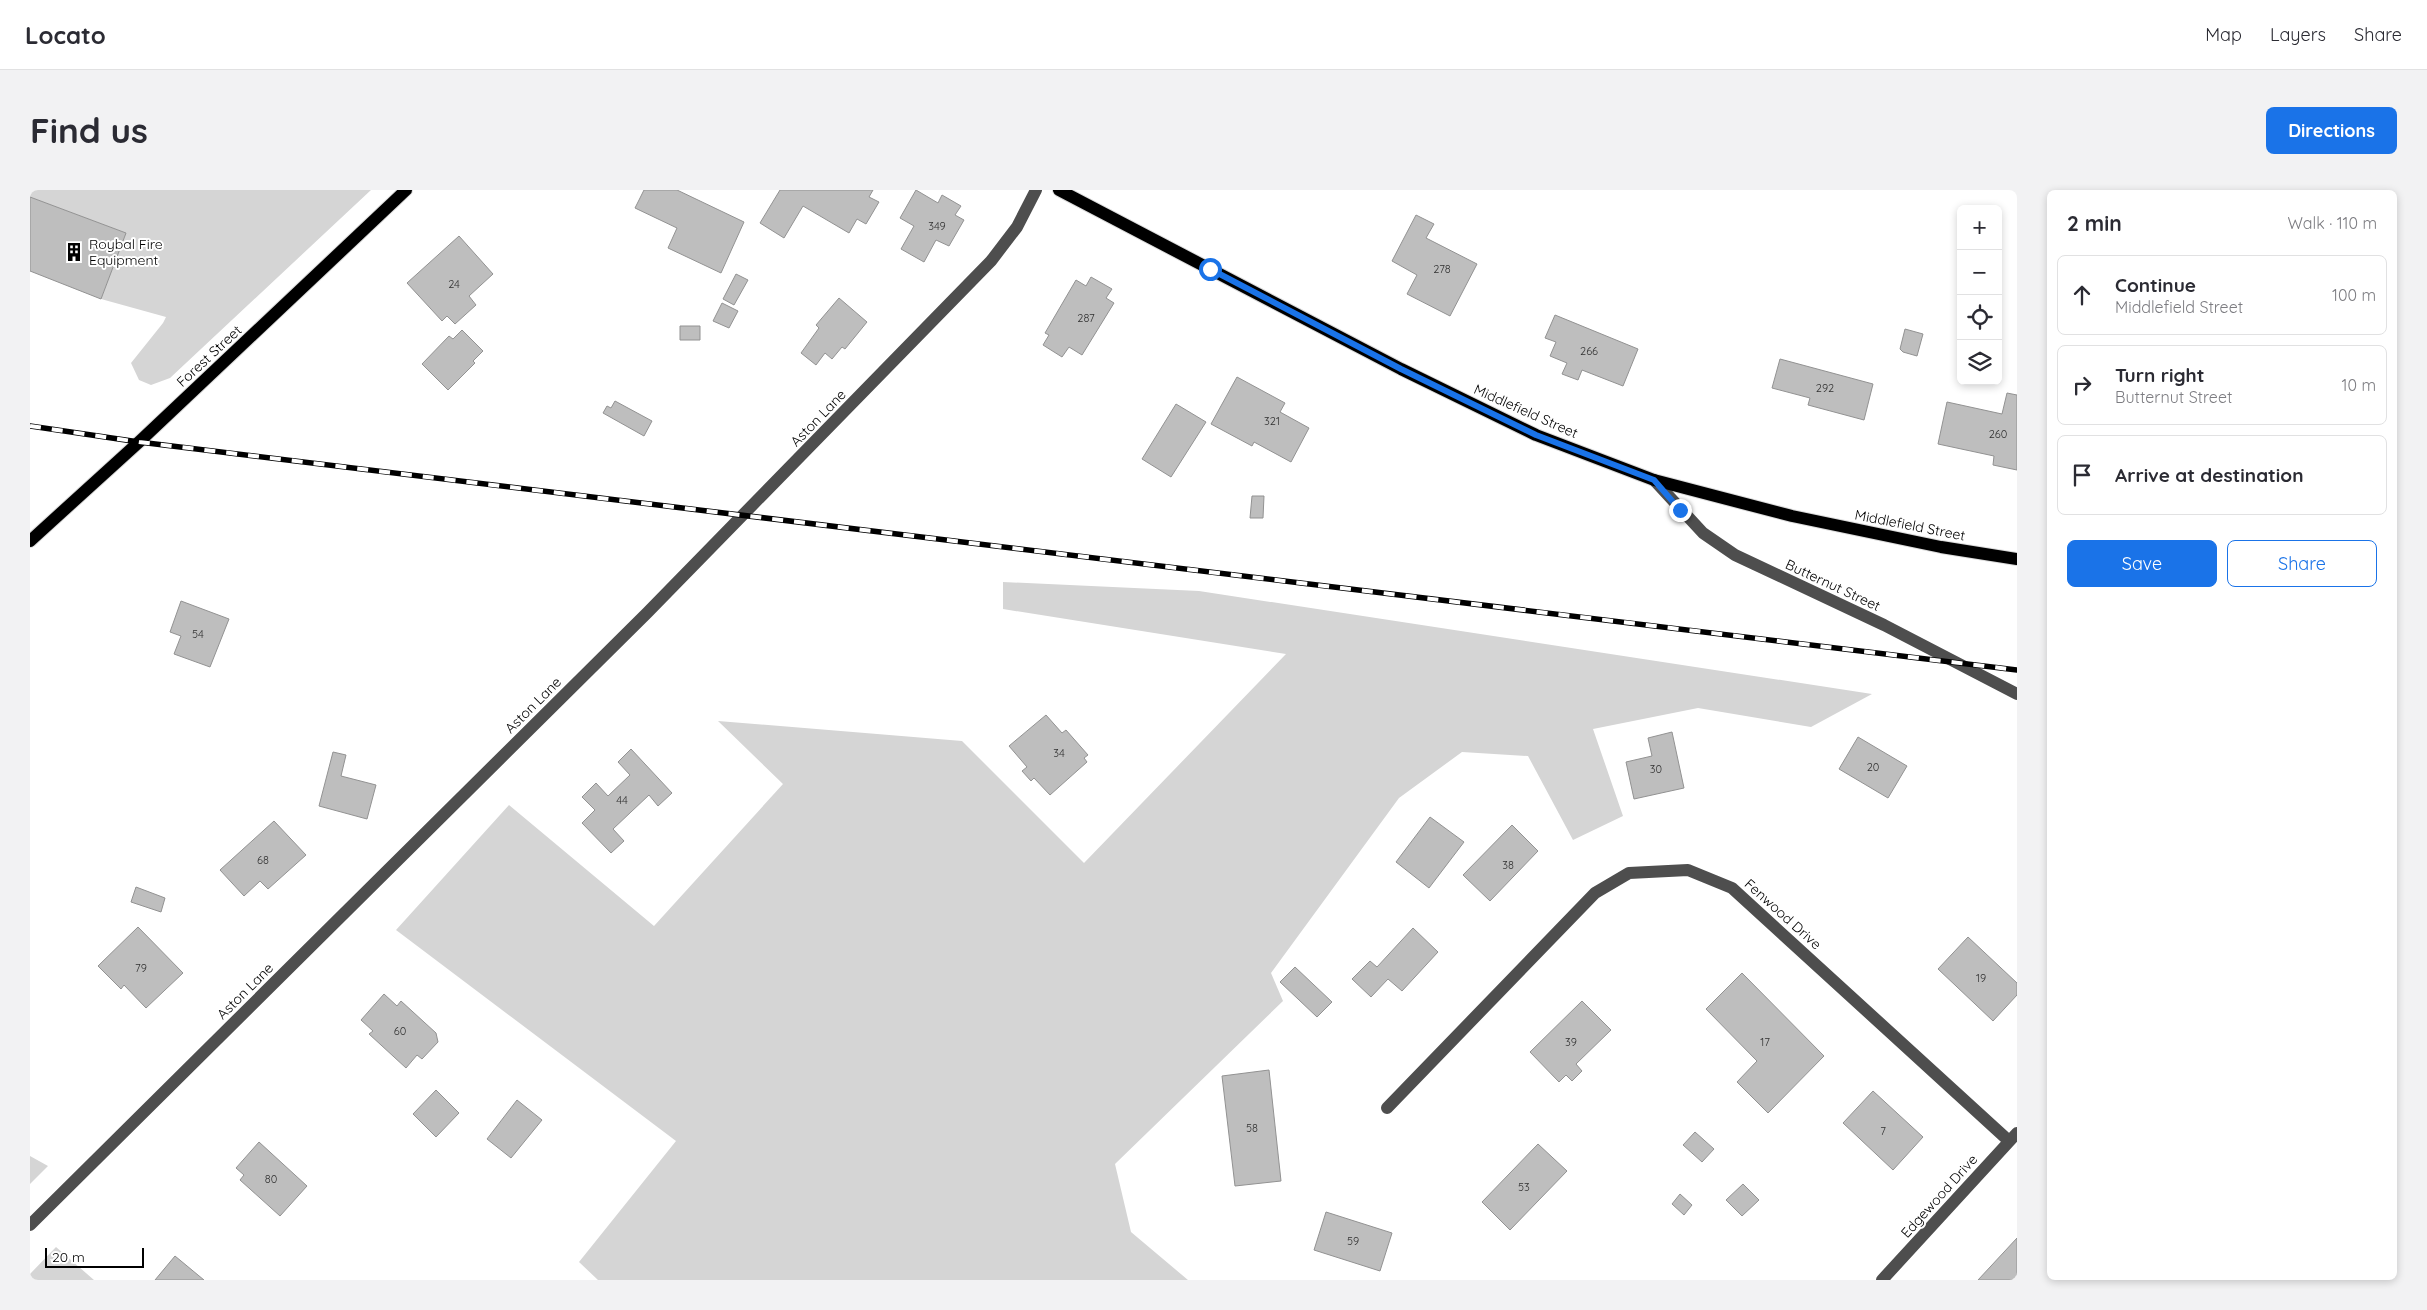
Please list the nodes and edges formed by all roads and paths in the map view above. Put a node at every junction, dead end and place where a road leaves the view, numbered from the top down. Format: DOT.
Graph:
graph roads {
  1 [pos="406,190"];
  2 [pos="1036,190"];
  3 [pos="1060,190"];
  4 [pos="1654,480"];
  5 [pos="30,541"];
  6 [pos="2017,559"];
  7 [pos="2017,694"];
  8 [pos="1387,1108"];
  9 [pos="2013,1137"];
  10 [pos="30,1225"];
  11 [pos="1882,1280"];
  1 -- 5 [label="main road, Forest Street"];
  2 -- 10 [label="street, Aston Lane"];
  3 -- 4 [label="main road, Middlefield Street"];
  4 -- 6 [label="main road, Middlefield Street"];
  4 -- 7 [label="street, Butternut Street"];
  8 -- 9 [label="street, Fenwood Drive"];
  9 -- 11 [label="street, Edgewood Drive"];
}
